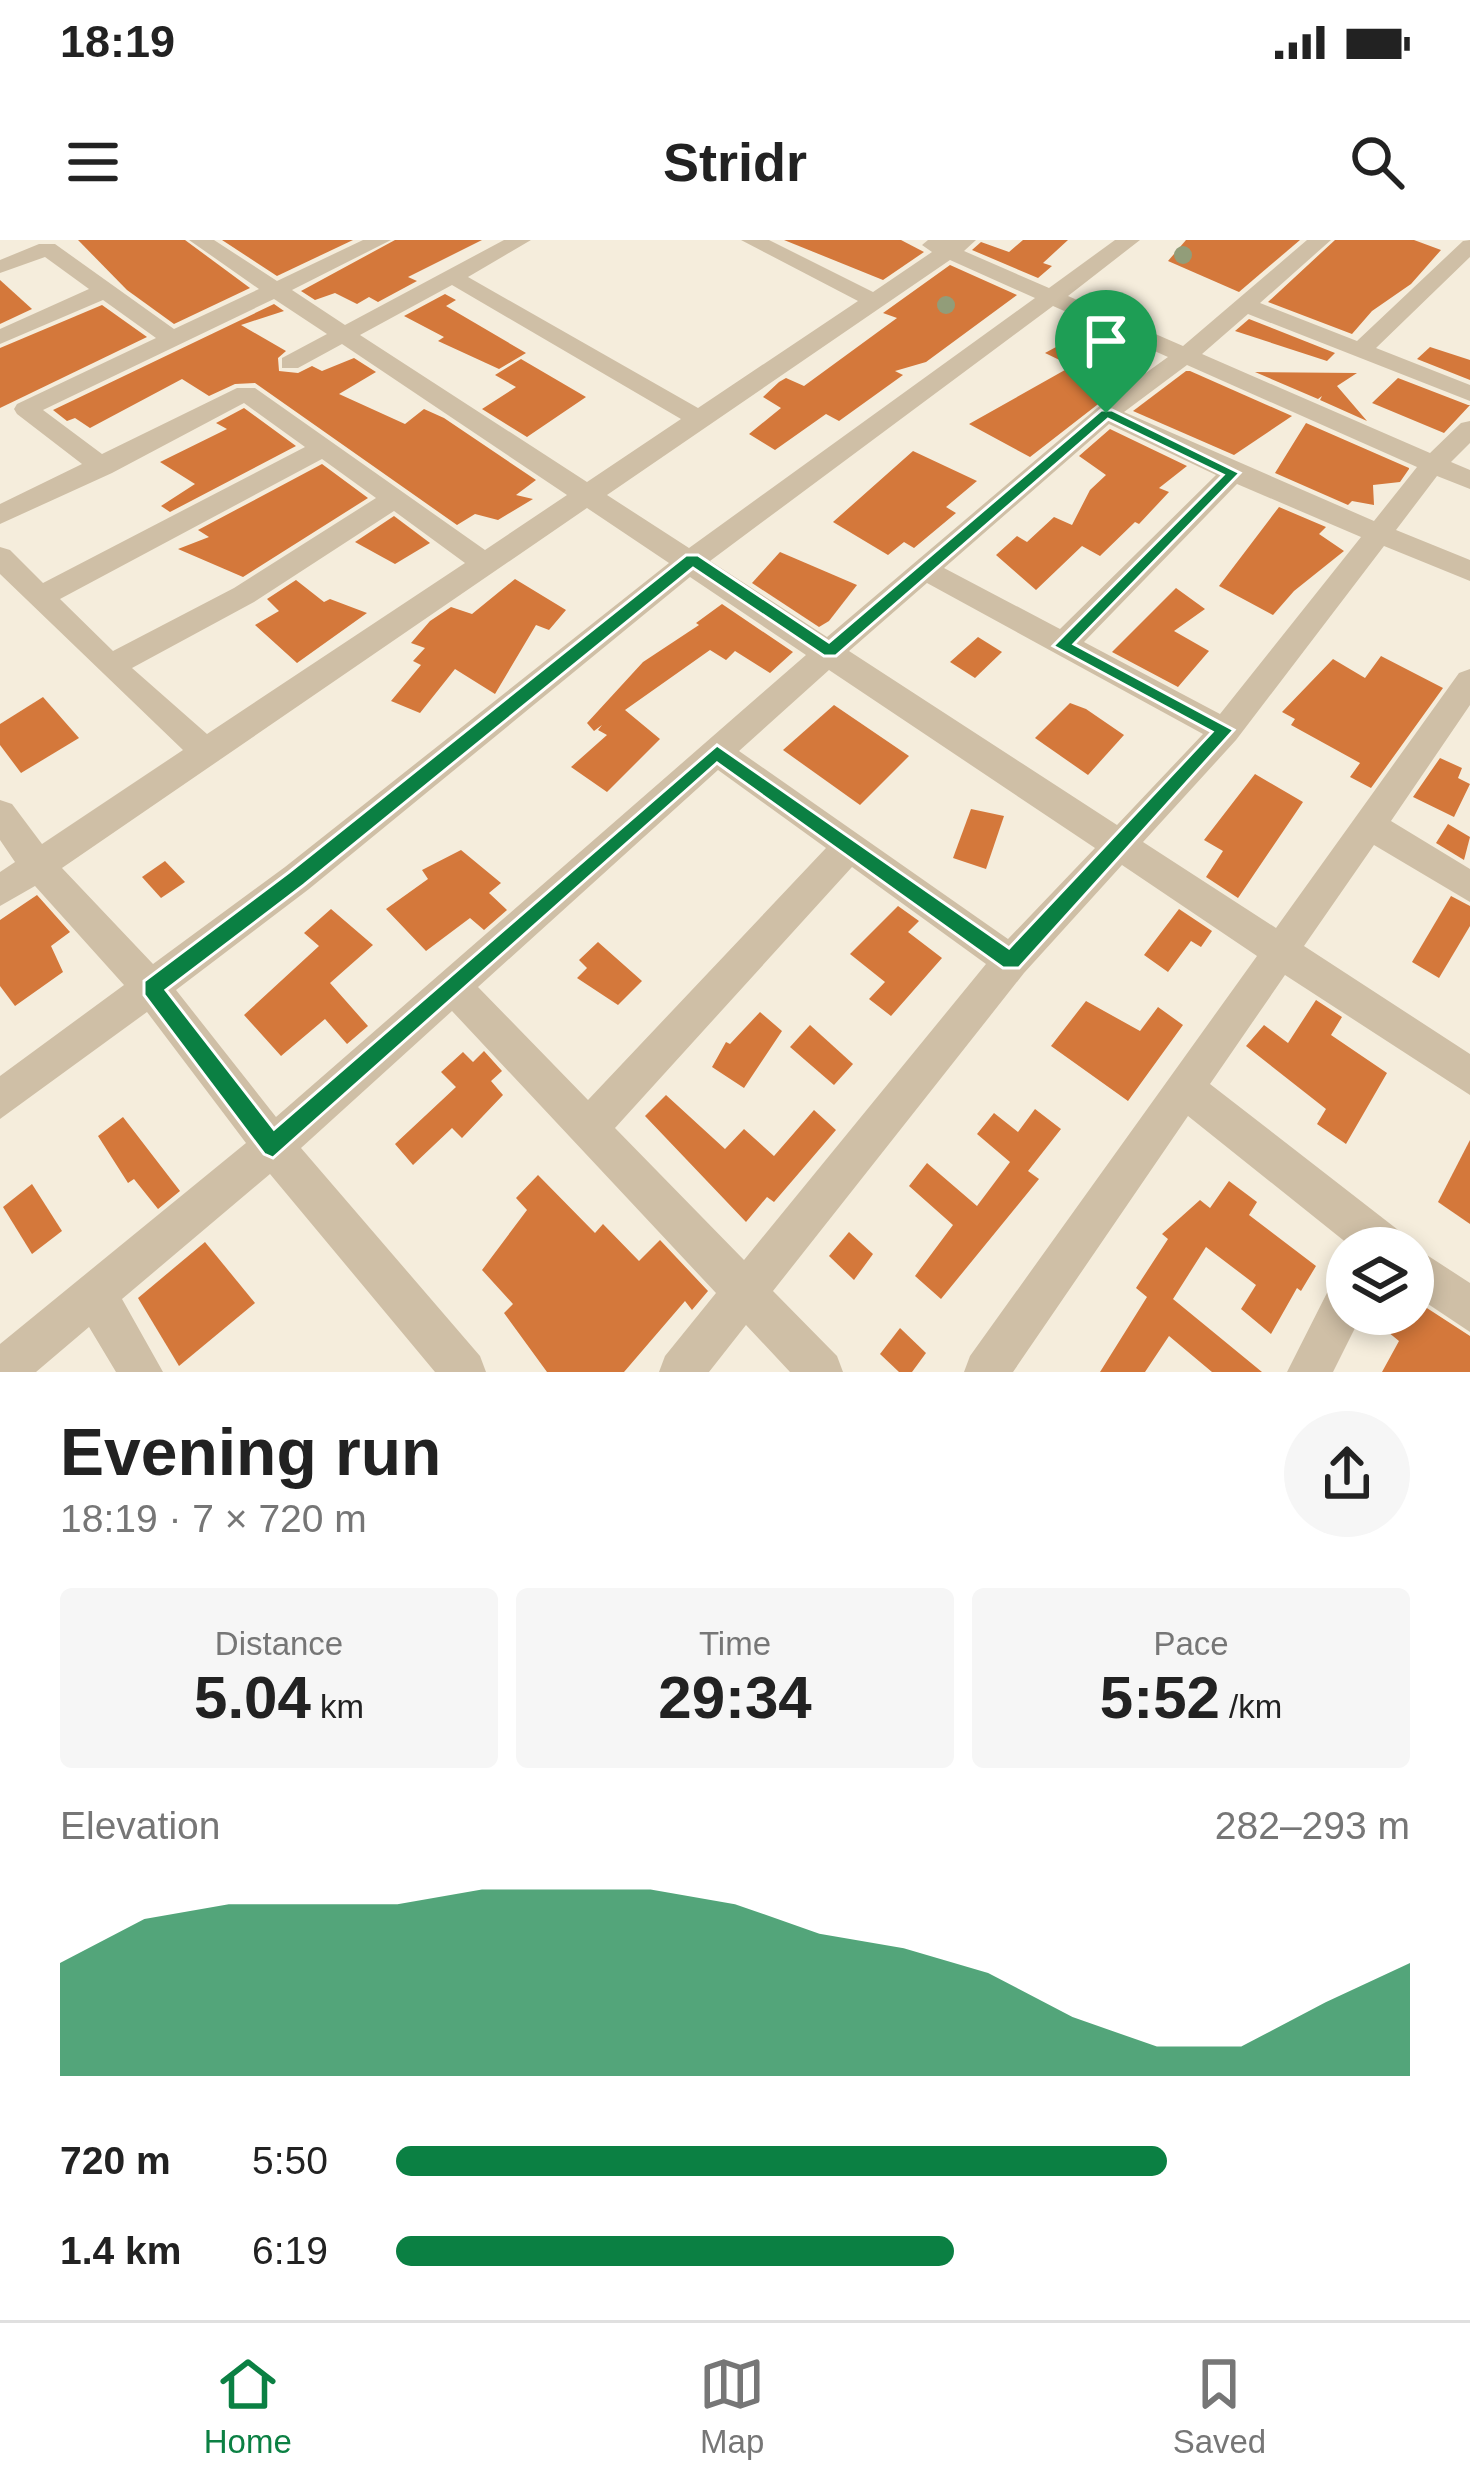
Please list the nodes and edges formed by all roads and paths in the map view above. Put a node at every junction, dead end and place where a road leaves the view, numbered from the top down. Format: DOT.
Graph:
graph roads {
  1 [pos="200,240"];
  2 [pos="377,240"];
  3 [pos="520,240"];
  4 [pos="752,240"];
  5 [pos="923,240"];
  6 [pos="1129,240"];
  7 [pos="1320,240"];
  8 [pos="58,244"];
  9 [pos="956,245"];
  10 [pos="1470,245"];
  11 [pos="0,267"];
  12 [pos="451,276"];
  13 [pos="277,289"];
  14 [pos="102,292"];
  15 [pos="1050,296"];
  16 [pos="875,302"];
  17 [pos="1246,305"];
  18 [pos="342,331"];
  19 [pos="0,337"];
  20 [pos="172,339"];
  21 [pos="1360,351"];
  22 [pos="1186,355"];
  23 [pos="290,363"];
  24 [pos="1470,394"];
  25 [pos="26,409"];
  26 [pos="1106,413"];
  27 [pos="698,418"];
  28 [pos="0,422"];
  29 [pos="1470,429"];
  30 [pos="321,449"];
  31 [pos="1432,465"];
  32 [pos="103,467"];
  33 [pos="1233,473"];
  34 [pos="1470,481"];
  35 [pos="588,492"];
  36 [pos="394,499"];
  37 [pos="0,515"];
  38 [pos="1382,535"];
  39 [pos="0,557"];
  40 [pos="692,560"];
  41 [pos="486,564"];
  42 [pos="927,571"];
  43 [pos="1470,572"];
  44 [pos="40,597"];
  45 [pos="1062,646"];
  46 [pos="830,651"];
  47 [pos="110,666"];
  48 [pos="1470,681"];
  49 [pos="1225,730"];
  50 [pos="205,751"];
  51 [pos="717,752"];
  52 [pos="0,814"];
  53 [pos="1368,824"];
  54 [pos="1122,846"];
  55 [pos="849,847"];
  56 [pos="38,866"];
  57 [pos="1470,887"];
  58 [pos="0,891"];
  59 [pos="1280,949"];
  60 [pos="1011,961"];
  61 [pos="453,987"];
  62 [pos="152,988"];
  63 [pos="1470,1076"];
  64 [pos="1187,1091"];
  65 [pos="0,1100"];
  66 [pos="588,1129"];
  67 [pos="273,1146"];
  68 [pos="1355,1227"];
  69 [pos="1434,1283"];
  70 [pos="741,1292"];
  71 [pos="94,1293"];
  72 [pos="1470,1310"];
  73 [pos="1328,1335"];
  74 [pos="1,1372"];
  75 [pos="141,1372"];
  76 [pos="464,1372"];
  77 [pos="681,1372"];
  78 [pos="820,1372"];
  79 [pos="986,1372"];
  80 [pos="1309,1372"];
  1 -- 13 [label="street"];
  2 -- 13 [label="street"];
  3 -- 12 [label="street"];
  4 -- 16 [label="street"];
  5 -- 9 [label="street"];
  6 -- 15 [label="street"];
  7 -- 17 [label="street"];
  8 -- 11 [label="street"];
  8 -- 14 [label="street"];
  9 -- 15 [label="street"];
  9 -- 16 [label="street"];
  10 -- 21 [label="street"];
  12 -- 18 [label="street"];
  12 -- 27 [label="street"];
  13 -- 18 [label="street"];
  13 -- 20 [label="street"];
  14 -- 19 [label="street"];
  14 -- 20 [label="street"];
  15 -- 22 [label="street"];
  15 -- 40 [label="street"];
  16 -- 27 [label="street"];
  17 -- 21 [label="street"];
  17 -- 22 [label="street"];
  18 -- 23 [label="street"];
  18 -- 35 [label="street"];
  20 -- 25 [label="street"];
  21 -- 24 [label="street"];
  22 -- 26 [label="street"];
  22 -- 31 [label="street"];
  25 -- 28 [label="street"];
  25 -- 32 [label="street"];
  26 -- 33 [label="street"];
  26 -- 42 [label="street"];
  27 -- 35 [label="street"];
  29 -- 31 [label="street"];
  30 -- 32 [label="street"];
  30 -- 36 [label="street"];
  30 -- 44 [label="street"];
  31 -- 34 [label="street"];
  31 -- 38 [label="street"];
  32 -- 37 [label="street"];
  33 -- 38 [label="street"];
  33 -- 45 [label="street"];
  35 -- 40 [label="street"];
  35 -- 41 [label="street"];
  36 -- 41 [label="street"];
  36 -- 47 [label="street"];
  38 -- 43 [label="street"];
  38 -- 49 [label="street"];
  39 -- 44 [label="street"];
  40 -- 46 [label="street"];
  40 -- 62 [label="street"];
  41 -- 50 [label="street"];
  42 -- 45 [label="street"];
  42 -- 46 [label="street"];
  44 -- 47 [label="street"];
  45 -- 49 [label="street"];
  46 -- 51 [label="street"];
  46 -- 54 [label="street"];
  47 -- 50 [label="street"];
  48 -- 53 [label="street"];
  49 -- 54 [label="street"];
  50 -- 56 [label="street"];
  51 -- 55 [label="street"];
  51 -- 61 [label="street"];
  52 -- 56 [label="street"];
  53 -- 57 [label="street"];
  53 -- 59 [label="street"];
  54 -- 59 [label="street"];
  54 -- 60 [label="street"];
  55 -- 60 [label="street"];
  55 -- 66 [label="street"];
  56 -- 58 [label="street"];
  56 -- 62 [label="street"];
  59 -- 63 [label="street"];
  59 -- 64 [label="street"];
  60 -- 70 [label="street"];
  61 -- 66 [label="street"];
  61 -- 67 [label="street"];
  62 -- 65 [label="street"];
  62 -- 67 [label="street"];
  64 -- 68 [label="street"];
  64 -- 79 [label="street"];
  66 -- 70 [label="street"];
  67 -- 71 [label="street"];
  67 -- 76 [label="street"];
  69 -- 72 [label="street"];
  70 -- 77 [label="street"];
  70 -- 78 [label="street"];
  71 -- 74 [label="street"];
  71 -- 75 [label="street"];
  73 -- 80 [label="street"];
}
